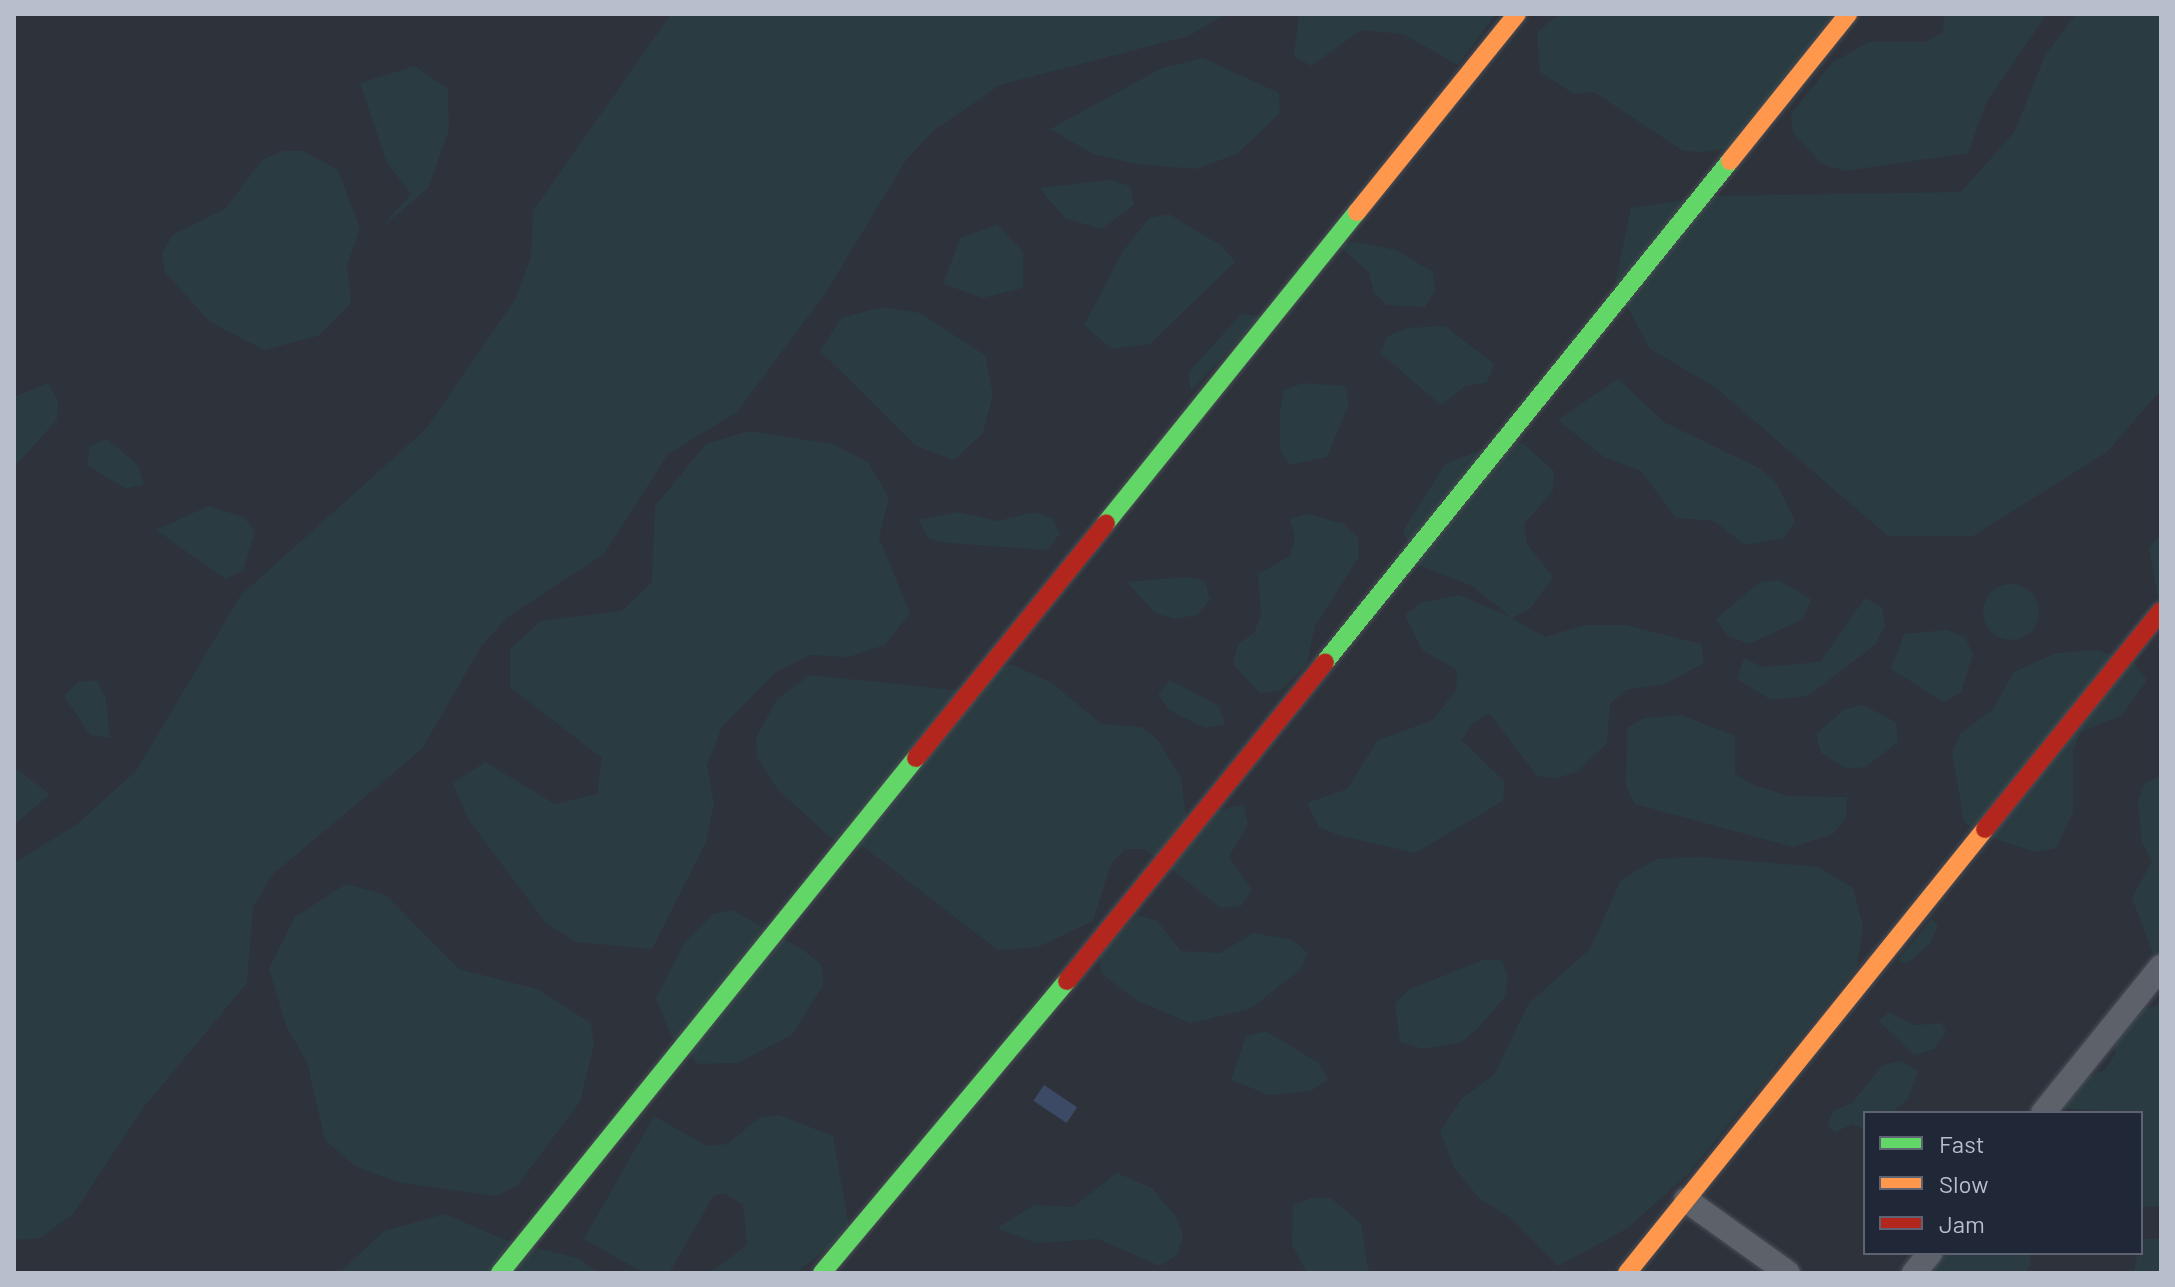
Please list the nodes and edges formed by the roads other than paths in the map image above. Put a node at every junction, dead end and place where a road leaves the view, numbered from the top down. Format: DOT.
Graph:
graph roads {
  1 [pos="1517,14"];
  2 [pos="1848,14"];
  3 [pos="2161,611"];
  4 [pos="2161,967"];
  5 [pos="2045,1111"];
  6 [pos="1686,1200"];
  7 [pos="1928,1255"];
  8 [pos="500,1273"];
  9 [pos="822,1273"];
  10 [pos="1627,1273"];
  11 [pos="1788,1273"];
  12 [pos="1914,1273"];
  1 -- 8 [label="street"];
  2 -- 9 [label="street"];
  3 -- 6 [label="street"];
  4 -- 5 [label="street"];
  6 -- 10 [label="street"];
  6 -- 11 [label="street"];
  7 -- 12 [label="street"];
}
